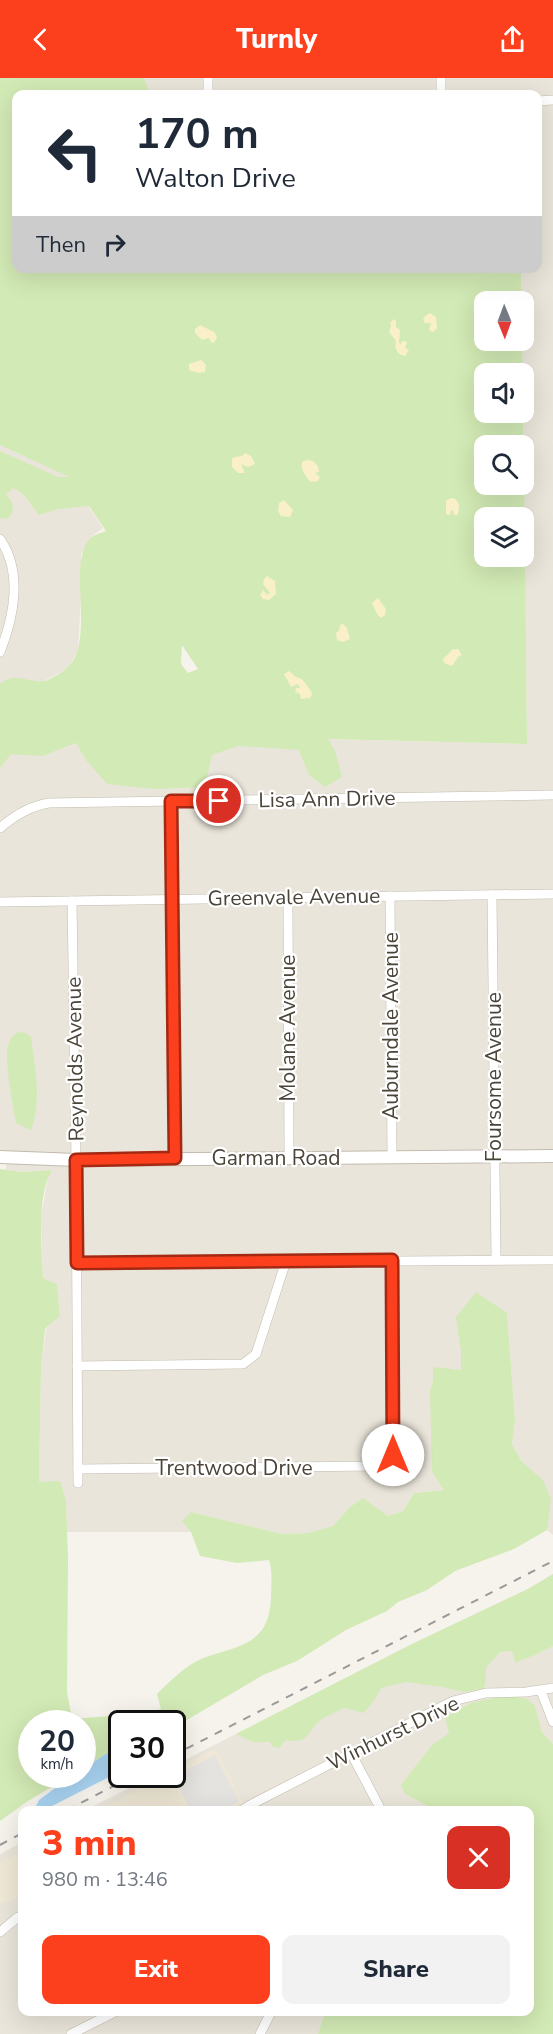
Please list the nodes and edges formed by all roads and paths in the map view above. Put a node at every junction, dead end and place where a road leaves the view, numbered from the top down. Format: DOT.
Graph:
graph roads {
  1 [pos="0,539"];
  2 [pos="0,652"];
  3 [pos="553,795"];
  4 [pos="171,801"];
  5 [pos="0,828"];
  6 [pos="553,894"];
  7 [pos="492,895"];
  8 [pos="390,896"];
  9 [pos="288,898"];
  10 [pos="172,899"];
  11 [pos="72,901"];
  12 [pos="0,902"];
  13 [pos="553,1156"];
  14 [pos="0,1157"];
  15 [pos="289,1157"];
  16 [pos="392,1157"];
  17 [pos="495,1157"];
  18 [pos="175,1158"];
  19 [pos="76,1160"];
  20 [pos="392,1260"];
  21 [pos="496,1260"];
  22 [pos="553,1260"];
  23 [pos="286,1261"];
  24 [pos="77,1263"];
  25 [pos="77,1366"];
  26 [pos="78,1468"];
  27 [pos="78,1483"];
  28 [pos="553,1688"];
  29 [pos="541,1691"];
  30 [pos="553,1722"];
  31 [pos="351,1753"];
  32 [pos="249,1806"];
  33 [pos="379,1806"];
  34 [pos="18,1917"];
  35 [pos="0,1932"];
  36 [pos="107,2016"];
  37 [pos="269,2016"];
  38 [pos="71,2034"];
  39 [pos="260,2034"];
  1 -- 2 [label="street"];
  3 -- 4 [label="street, Lisa Ann Drive"];
  4 -- 5 [label="street, Lisa Ann Drive"];
  4 -- 10 [label="street"];
  6 -- 7 [label="street, Greenvale Avenue"];
  7 -- 8 [label="street, Greenvale Avenue"];
  7 -- 17 [label="street, Foursome Avenue"];
  8 -- 9 [label="street, Greenvale Avenue"];
  8 -- 16 [label="street, Auburndale Avenue"];
  9 -- 10 [label="street, Greenvale Avenue"];
  9 -- 15 [label="street, Molane Avenue"];
  10 -- 11 [label="street, Greenvale Avenue"];
  10 -- 18 [label="street"];
  11 -- 12 [label="street, Greenvale Avenue"];
  11 -- 19 [label="street, Reynolds Avenue"];
  13 -- 17 [label="street, Garman Road"];
  14 -- 19 [label="street, Garman Road"];
  15 -- 16 [label="street, Garman Road"];
  15 -- 18 [label="street, Garman Road"];
  16 -- 17 [label="street, Garman Road"];
  17 -- 21 [label="street, Foursome Avenue"];
  18 -- 19 [label="street, Garman Road"];
  19 -- 24 [label="street, Reynolds Avenue"];
  20 -- 21 [label="street"];
  20 -- 23 [label="street"];
  20 -- 26 [label="street, Trentwood Drive"];
  21 -- 22 [label="street"];
  23 -- 24 [label="street"];
  23 -- 25 [label="street"];
  24 -- 25 [label="street, Reynolds Avenue"];
  25 -- 26 [label="street, Reynolds Avenue"];
  26 -- 27 [label="street, Reynolds Avenue"];
  28 -- 29 [label="street, Winhurst Drive"];
  29 -- 30 [label="street"];
  29 -- 31 [label="street, Winhurst Drive"];
  31 -- 32 [label="street, Winhurst Drive"];
  31 -- 33 [label="street"];
  34 -- 35 [label="street"];
  36 -- 38 [label="street"];
  37 -- 39 [label="street"];
}
